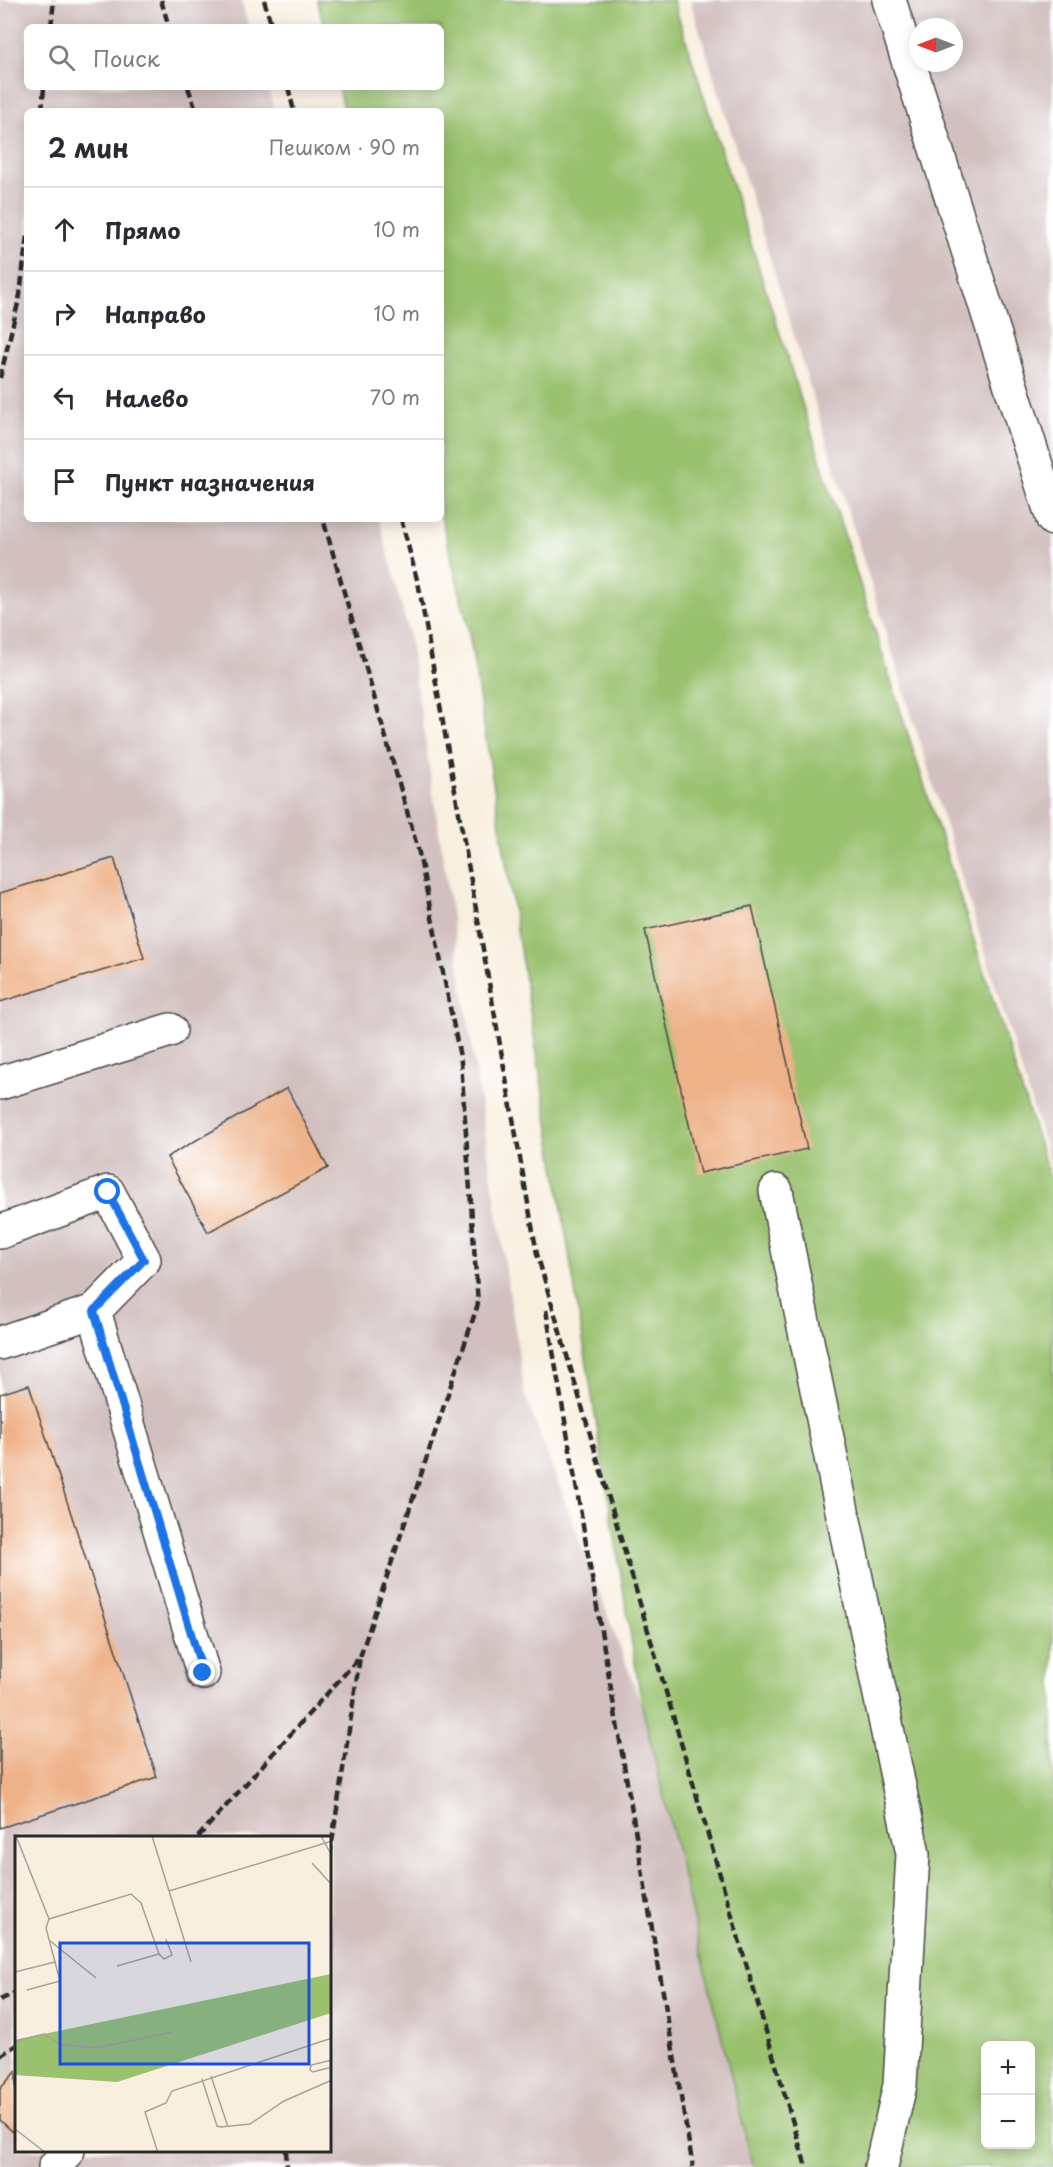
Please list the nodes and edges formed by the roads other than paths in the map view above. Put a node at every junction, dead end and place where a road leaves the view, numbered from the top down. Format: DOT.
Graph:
graph roads {
  1 [pos="889,0"];
  2 [pos="1053,519"];
  3 [pos="170,1030"];
  4 [pos="0,1083"];
  5 [pos="776,1191"];
  6 [pos="0,1232"];
  7 [pos="94,1311"];
  8 [pos="0,1343"];
  9 [pos="203,1673"];
  10 [pos="67,2152"];
  11 [pos="55,2167"];
  12 [pos="881,2167"];
  1 -- 2 [label="lane"];
  3 -- 4 [label="lane"];
  5 -- 12 [label="lane"];
  6 -- 7 [label="lane"];
  7 -- 8 [label="lane"];
  7 -- 9 [label="lane"];
  10 -- 11 [label="lane"];
}
